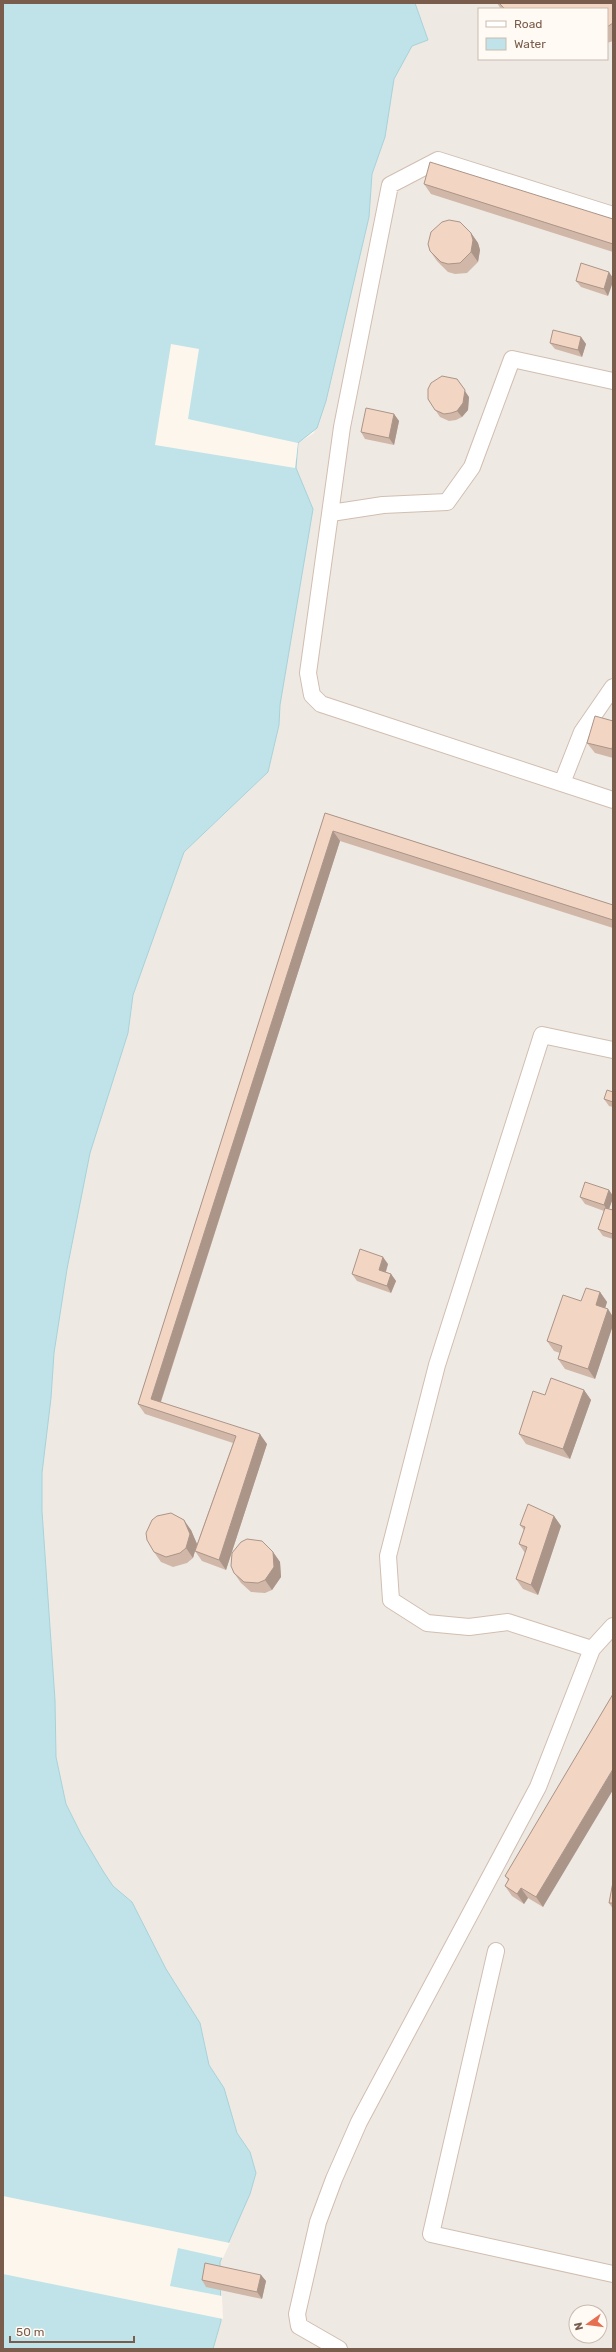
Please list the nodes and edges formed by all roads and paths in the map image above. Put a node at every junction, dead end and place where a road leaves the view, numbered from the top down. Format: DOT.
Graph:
graph roads {
  1 [pos="613,215"];
  2 [pos="613,381"];
  3 [pos="330,513"];
  4 [pos="613,687"];
  5 [pos="562,783"];
  6 [pos="613,800"];
  7 [pos="613,1050"];
  8 [pos="613,1626"];
  9 [pos="592,1649"];
  10 [pos="496,1951"];
  11 [pos="613,2274"];
  12 [pos="339,2349"];
  1 -- 3 [label="lane"];
  2 -- 3 [label="lane"];
  3 -- 5 [label="lane"];
  4 -- 5 [label="lane"];
  5 -- 6 [label="lane"];
  7 -- 9 [label="lane"];
  8 -- 9 [label="lane"];
  9 -- 12 [label="lane"];
  10 -- 11 [label="lane"];
}
